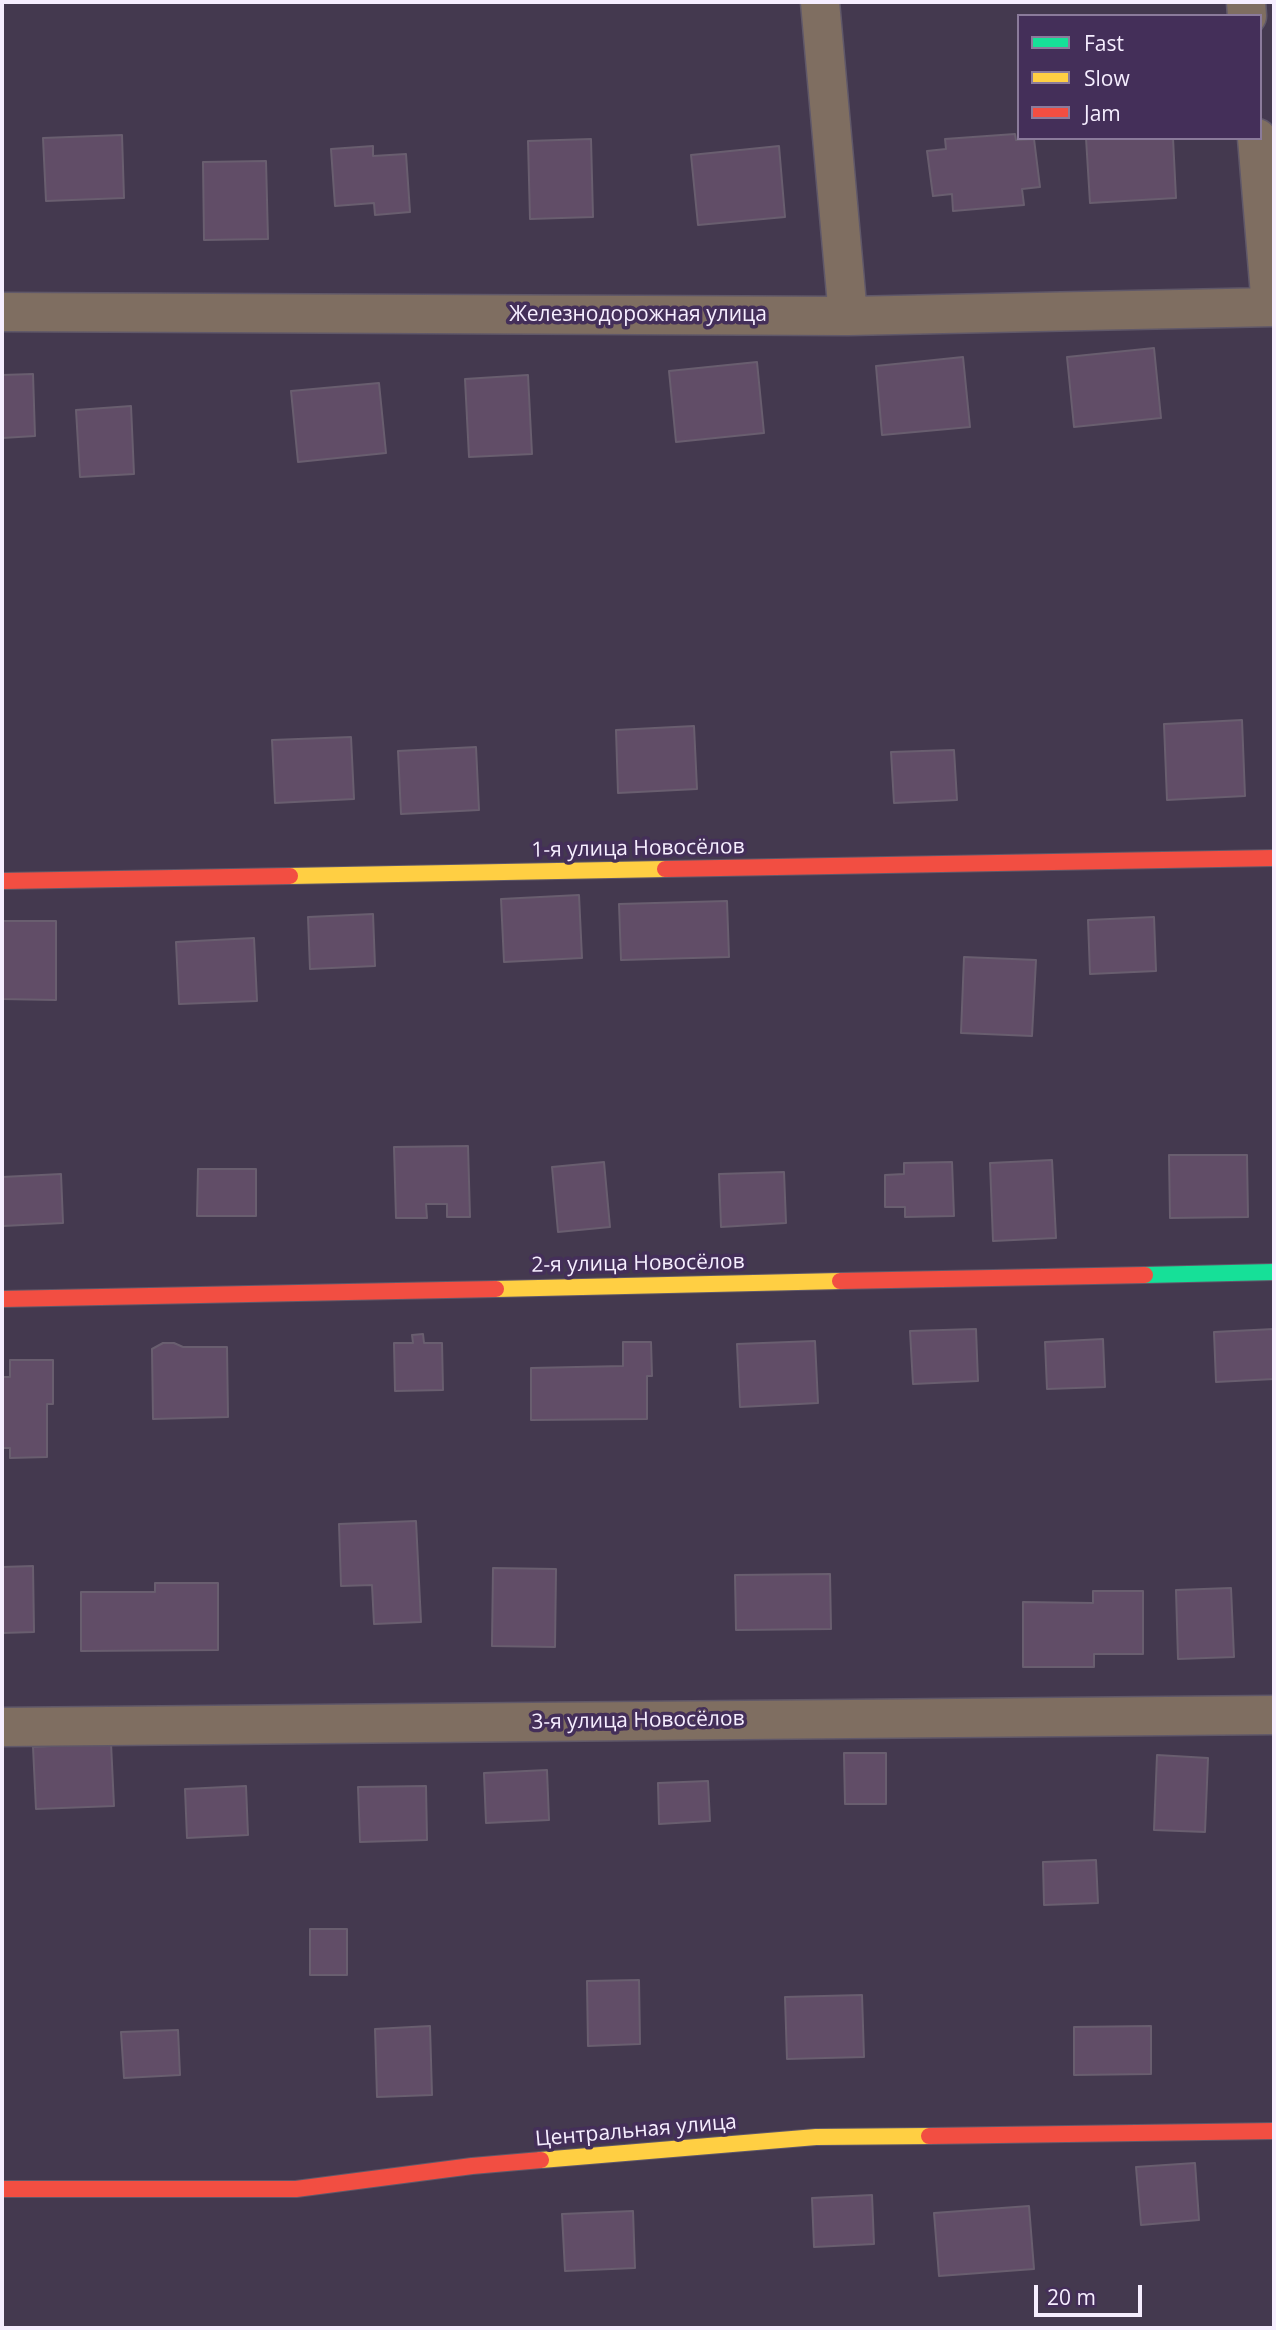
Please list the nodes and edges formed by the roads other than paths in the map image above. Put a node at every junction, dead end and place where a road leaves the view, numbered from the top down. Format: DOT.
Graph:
graph roads {
  1 [pos="820,2"];
  2 [pos="1257,140"];
  3 [pos="1273,307"];
  4 [pos="2,312"];
  5 [pos="848,316"];
  6 [pos="1274,858"];
  7 [pos="2,881"];
  8 [pos="1274,1272"];
  9 [pos="2,1299"];
  10 [pos="1274,1715"];
  11 [pos="2,1727"];
  12 [pos="1274,2132"];
  13 [pos="2,2189"];
  1 -- 5 [label="street"];
  2 -- 3 [label="street"];
  3 -- 5 [label="street, Железнодорожная улица"];
  4 -- 5 [label="street, Железнодорожная улица"];
  6 -- 7 [label="street, 1-я улица Новосёлов"];
  8 -- 9 [label="street, 2-я улица Новосёлов"];
  10 -- 11 [label="street, 3-я улица Новосёлов"];
  12 -- 13 [label="street, Центральная улица"];
}
